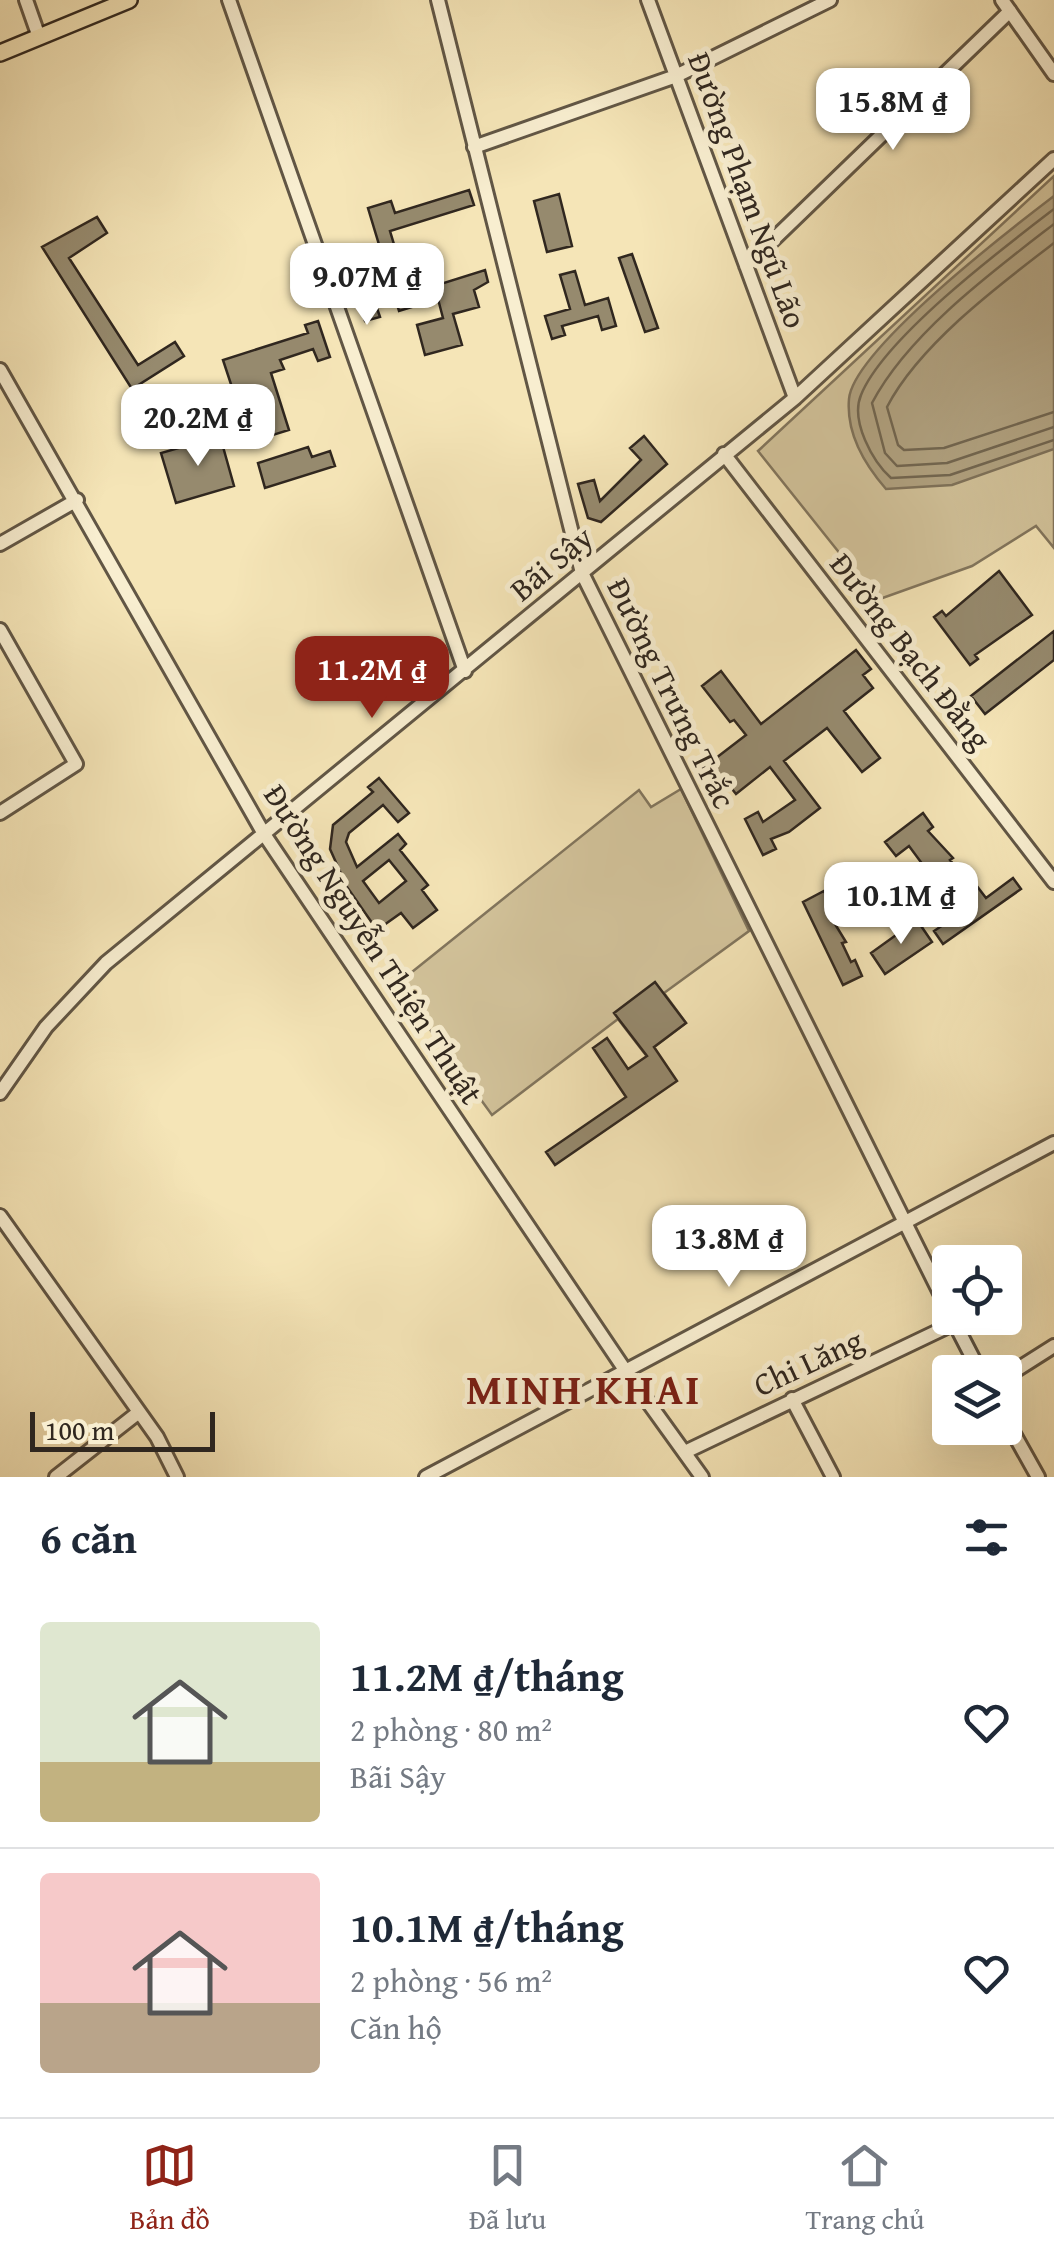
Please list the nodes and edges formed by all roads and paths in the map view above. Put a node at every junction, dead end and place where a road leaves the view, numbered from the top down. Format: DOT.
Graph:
graph roads {
  1 [pos="26,0"];
  2 [pos="130,0"];
  3 [pos="229,0"];
  4 [pos="438,0"];
  5 [pos="648,0"];
  6 [pos="830,0"];
  7 [pos="1006,5"];
  8 [pos="39,37"];
  9 [pos="0,52"];
  10 [pos="1054,74"];
  11 [pos="676,76"];
  12 [pos="474,147"];
  13 [pos="1054,159"];
  14 [pos="746,266"];
  15 [pos="0,370"];
  16 [pos="795,398"];
  17 [pos="724,454"];
  18 [pos="77,500"];
  19 [pos="0,544"];
  20 [pos="582,573"];
  21 [pos="0,630"];
  22 [pos="465,671"];
  23 [pos="2,806"];
  24 [pos="264,834"];
  25 [pos="1054,882"];
  26 [pos="0,1093"];
  27 [pos="1054,1142"];
  28 [pos="0,1216"];
  29 [pos="902,1220"];
  30 [pos="932,1278"];
  31 [pos="932,1329"];
  32 [pos="1054,1346"];
  33 [pos="1022,1366"];
  34 [pos="624,1370"];
  35 [pos="792,1399"];
  36 [pos="139,1412"];
  37 [pos="1020,1445"];
  38 [pos="686,1452"];
  39 [pos="56,1477"];
  40 [pos="177,1477"];
  41 [pos="426,1477"];
  42 [pos="702,1477"];
  43 [pos="832,1477"];
  44 [pos="1038,1477"];
  1 -- 8 [label="street"];
  2 -- 8 [label="main road"];
  3 -- 22 [label="street"];
  4 -- 12 [label="street, Đường Trưng Trắc"];
  5 -- 11 [label="street, Đường Phạm Ngũ Lão"];
  6 -- 11 [label="street"];
  7 -- 10 [label="street"];
  7 -- 14 [label="street"];
  8 -- 9 [label="main road"];
  11 -- 12 [label="street"];
  11 -- 14 [label="street, Đường Phạm Ngũ Lão"];
  12 -- 20 [label="street, Đường Trưng Trắc"];
  13 -- 16 [label="street, Bãi Sậy"];
  14 -- 16 [label="street, Đường Phạm Ngũ Lão"];
  15 -- 18 [label="street, Đường Nguyễn Thiện Thuật"];
  16 -- 17 [label="street, Bãi Sậy"];
  17 -- 20 [label="street, Bãi Sậy"];
  17 -- 25 [label="street, Đường Bạch Đằng"];
  18 -- 19 [label="street"];
  18 -- 24 [label="street, Đường Nguyễn Thiện Thuật"];
  20 -- 22 [label="street, Bãi Sậy"];
  20 -- 29 [label="street, Đường Trưng Trắc"];
  21 -- 23 [label="street"];
  22 -- 24 [label="street, Bãi Sậy"];
  24 -- 26 [label="street, Bãi Sậy"];
  24 -- 34 [label="street, Đường Nguyễn Thiện Thuật"];
  27 -- 29 [label="street"];
  28 -- 36 [label="street"];
  29 -- 30 [label="street, Đường Trưng Trắc"];
  29 -- 34 [label="street"];
  31 -- 35 [label="street, Chi Lăng"];
  32 -- 33 [label="street"];
  34 -- 38 [label="street, Đường Nguyễn Thiện Thuật"];
  34 -- 41 [label="street"];
  35 -- 38 [label="street, Chi Lăng"];
  35 -- 43 [label="street"];
  36 -- 39 [label="street"];
  36 -- 40 [label="street"];
  37 -- 44 [label="street"];
  38 -- 42 [label="street, Đường Nguyễn Thiện Thuật"];
}
